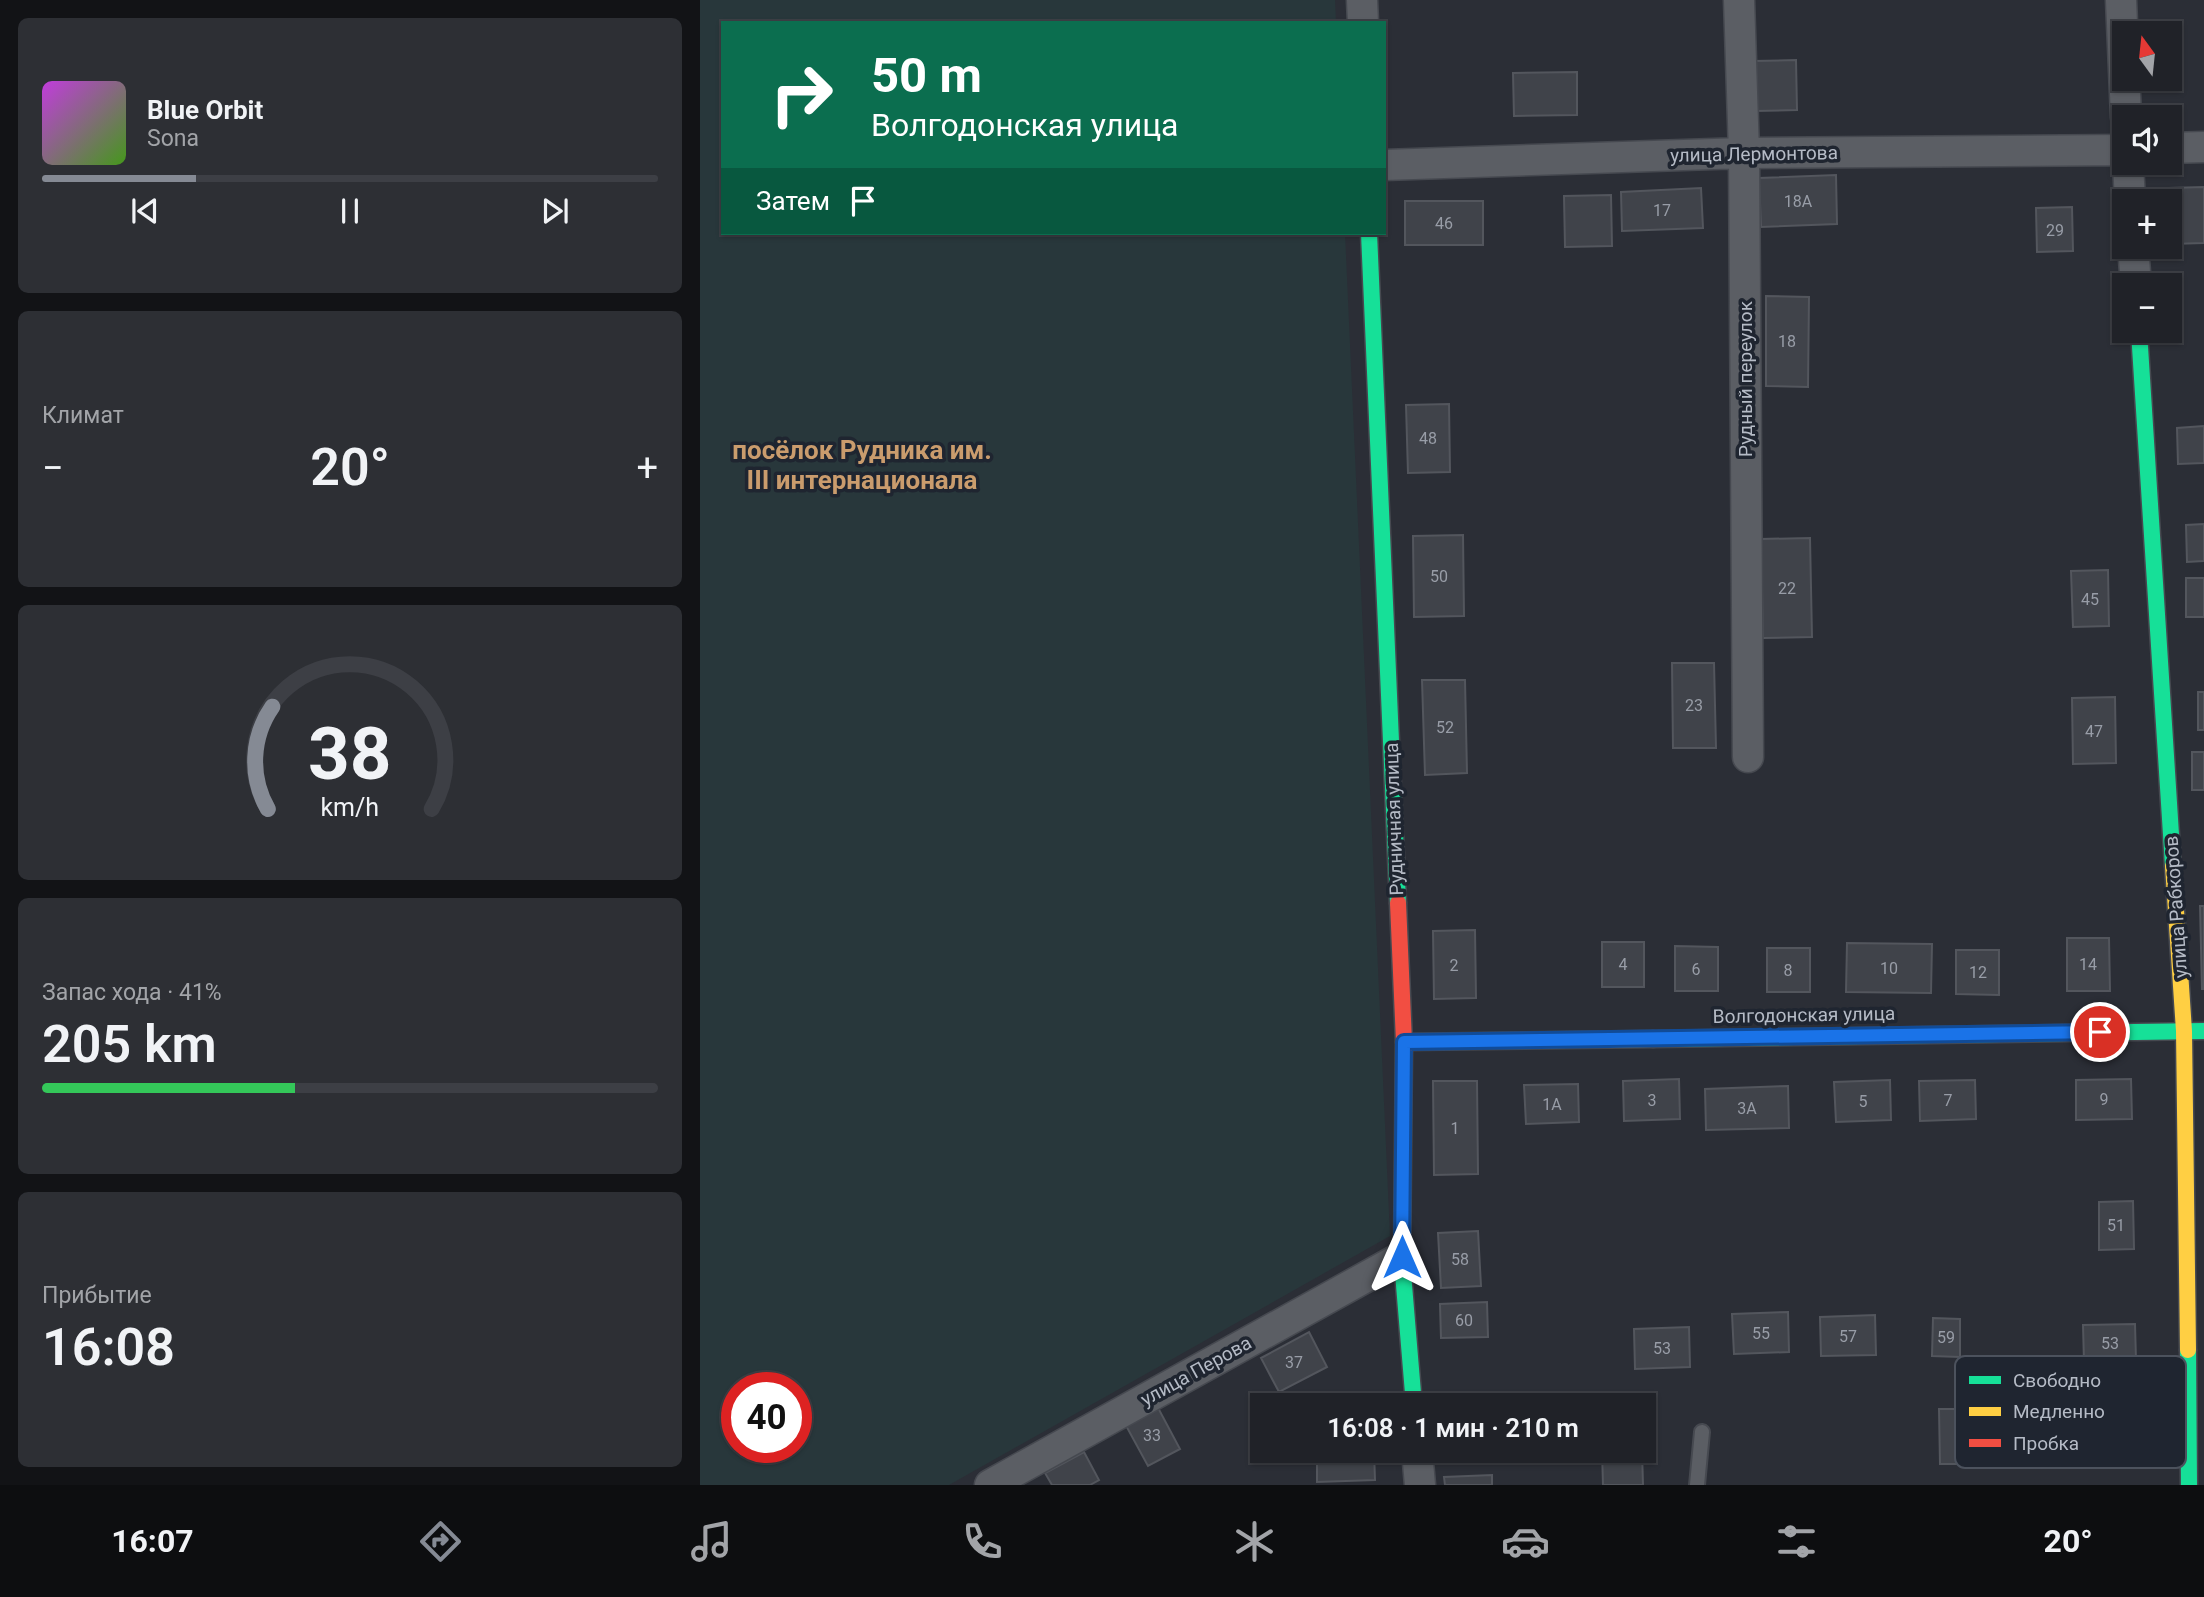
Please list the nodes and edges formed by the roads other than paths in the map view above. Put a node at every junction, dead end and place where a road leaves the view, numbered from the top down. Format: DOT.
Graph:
graph roads {
  1 [pos="1362,0"];
  2 [pos="1739,0"];
  3 [pos="2121,0"];
  4 [pos="1363,21"];
  5 [pos="2125,105"];
  6 [pos="2204,147"];
  7 [pos="2182,148"];
  8 [pos="2112,150"];
  9 [pos="1744,153"];
  10 [pos="1386,165"];
  11 [pos="1369,235"];
  12 [pos="2140,343"];
  13 [pos="1748,757"];
  14 [pos="2184,1031"];
  15 [pos="2204,1031"];
  16 [pos="1404,1042"];
  17 [pos="1402,1257"];
  18 [pos="1413,1393"];
  19 [pos="1702,1432"];
  20 [pos="1418,1463"];
  21 [pos="990,1485"];
  22 [pos="1420,1485"];
  23 [pos="1697,1485"];
  24 [pos="2189,1485"];
  1 -- 4 [label="street"];
  2 -- 9 [label="street, Рудный переулок"];
  3 -- 5 [label="street"];
  6 -- 7 [label="street"];
  8 -- 9 [label="street, улица Лермонтова"];
  9 -- 10 [label="street, улица Лермонтова"];
  9 -- 13 [label="street, Рудный переулок"];
  11 -- 16 [label="street, Рудничная улица"];
  12 -- 14 [label="street, улица Рабкоров"];
  14 -- 15 [label="street, Волгодонская улица"];
  14 -- 16 [label="street, Волгодонская улица"];
  14 -- 24 [label="street, улица Рабкоров"];
  16 -- 17 [label="street, Рудничная улица"];
  17 -- 18 [label="street, Рудничная улица"];
  17 -- 21 [label="street, улица Перова"];
  19 -- 23 [label="lane"];
  20 -- 22 [label="street"];
}
